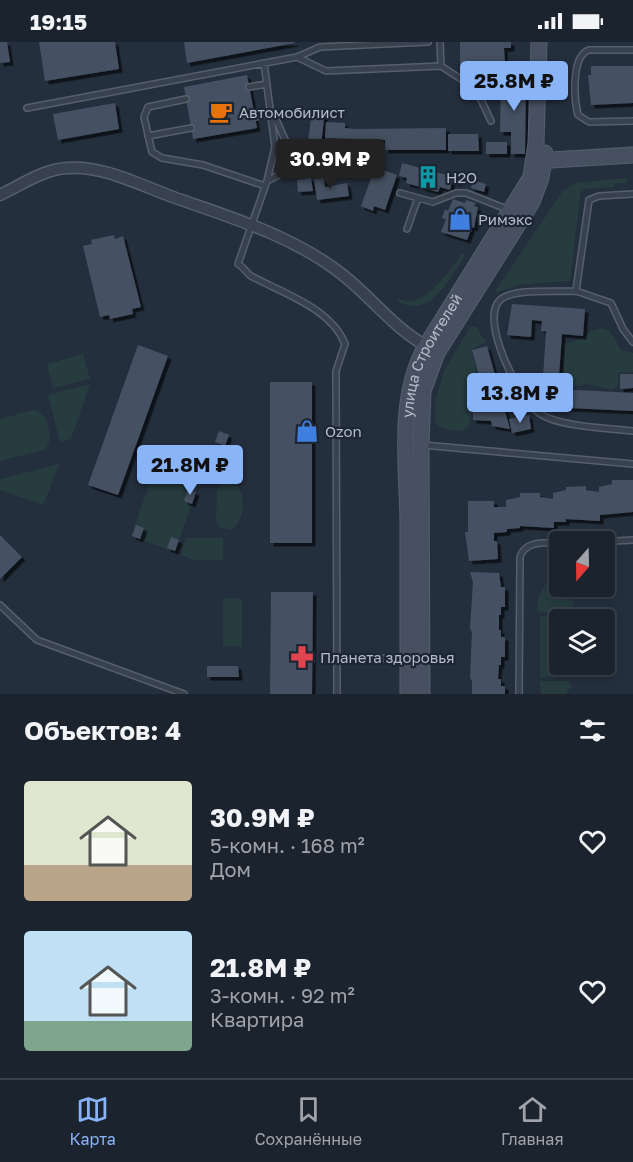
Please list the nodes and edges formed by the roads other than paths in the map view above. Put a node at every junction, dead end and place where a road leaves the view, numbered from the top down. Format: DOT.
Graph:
graph roads {
  1 [pos="428,42"];
  2 [pos="440,42"];
  3 [pos="540,42"];
  4 [pos="549,42"];
  5 [pos="319,45"];
  6 [pos="633,50"];
  7 [pos="297,57"];
  8 [pos="264,63"];
  9 [pos="441,66"];
  10 [pos="267,84"];
  11 [pos="249,87"];
  12 [pos="186,99"];
  13 [pos="27,108"];
  14 [pos="273,113"];
  15 [pos="255,117"];
  16 [pos="491,121"];
  17 [pos="633,121"];
  18 [pos="191,128"];
  19 [pos="148,136"];
  20 [pos="633,155"];
  21 [pos="539,162"];
  22 [pos="297,165"];
  23 [pos="345,168"];
  24 [pos="266,183"];
  25 [pos="400,193"];
  26 [pos="633,194"];
  27 [pos="0,195"];
  28 [pos="418,198"];
  29 [pos="511,212"];
  30 [pos="251,226"];
  31 [pos="407,229"];
  32 [pos="576,291"];
  33 [pos="633,342"];
  34 [pos="431,349"];
  35 [pos="633,431"];
  36 [pos="421,445"];
  37 [pos="633,464"];
  38 [pos="633,540"];
  39 [pos="615,541"];
  40 [pos="549,543"];
  41 [pos="0,605"];
  42 [pos="408,658"];
  43 [pos="337,659"];
  44 [pos="184,694"];
  45 [pos="337,694"];
  46 [pos="408,694"];
  47 [pos="422,694"];
  48 [pos="519,694"];
  1 -- 5 [label="lane"];
  2 -- 9 [label="lane"];
  3 -- 21 [label="main road, улица Строителей"];
  4 -- 21 [label="main road, улица Строителей"];
  5 -- 7 [label="lane"];
  6 -- 17 [label="lane"];
  7 -- 8 [label="lane"];
  7 -- 9 [label="lane"];
  8 -- 10 [label="lane"];
  8 -- 13 [label="lane"];
  9 -- 16 [label="lane"];
  10 -- 11 [label="lane"];
  10 -- 14 [label="lane"];
  12 -- 19 [label="lane"];
  14 -- 15 [label="lane"];
  14 -- 22 [label="lane"];
  14 -- 24 [label="lane"];
  18 -- 19 [label="lane"];
  19 -- 24 [label="lane"];
  20 -- 21 [label="main road"];
  21 -- 29 [label="main road, улица Строителей"];
  21 -- 34 [label="main road, улица Строителей"];
  22 -- 23 [label="lane"];
  22 -- 24 [label="lane"];
  24 -- 30 [label="lane"];
  25 -- 28 [label="lane"];
  26 -- 32 [label="lane"];
  27 -- 30 [label="street"];
  28 -- 29 [label="lane"];
  28 -- 31 [label="lane"];
  29 -- 34 [label="main road, улица Строителей"];
  30 -- 34 [label="street"];
  30 -- 43 [label="lane"];
  32 -- 33 [label="lane"];
  32 -- 35 [label="lane"];
  34 -- 36 [label="main road, улица Строителей"];
  34 -- 42 [label="main road, улица Строителей"];
  36 -- 37 [label="lane"];
  36 -- 47 [label="main road, улица Строителей"];
  38 -- 39 [label="lane"];
  40 -- 48 [label="lane"];
  41 -- 44 [label="lane"];
  42 -- 43 [label="lane"];
  42 -- 46 [label="main road, улица Строителей"];
  43 -- 45 [label="lane"];
}
